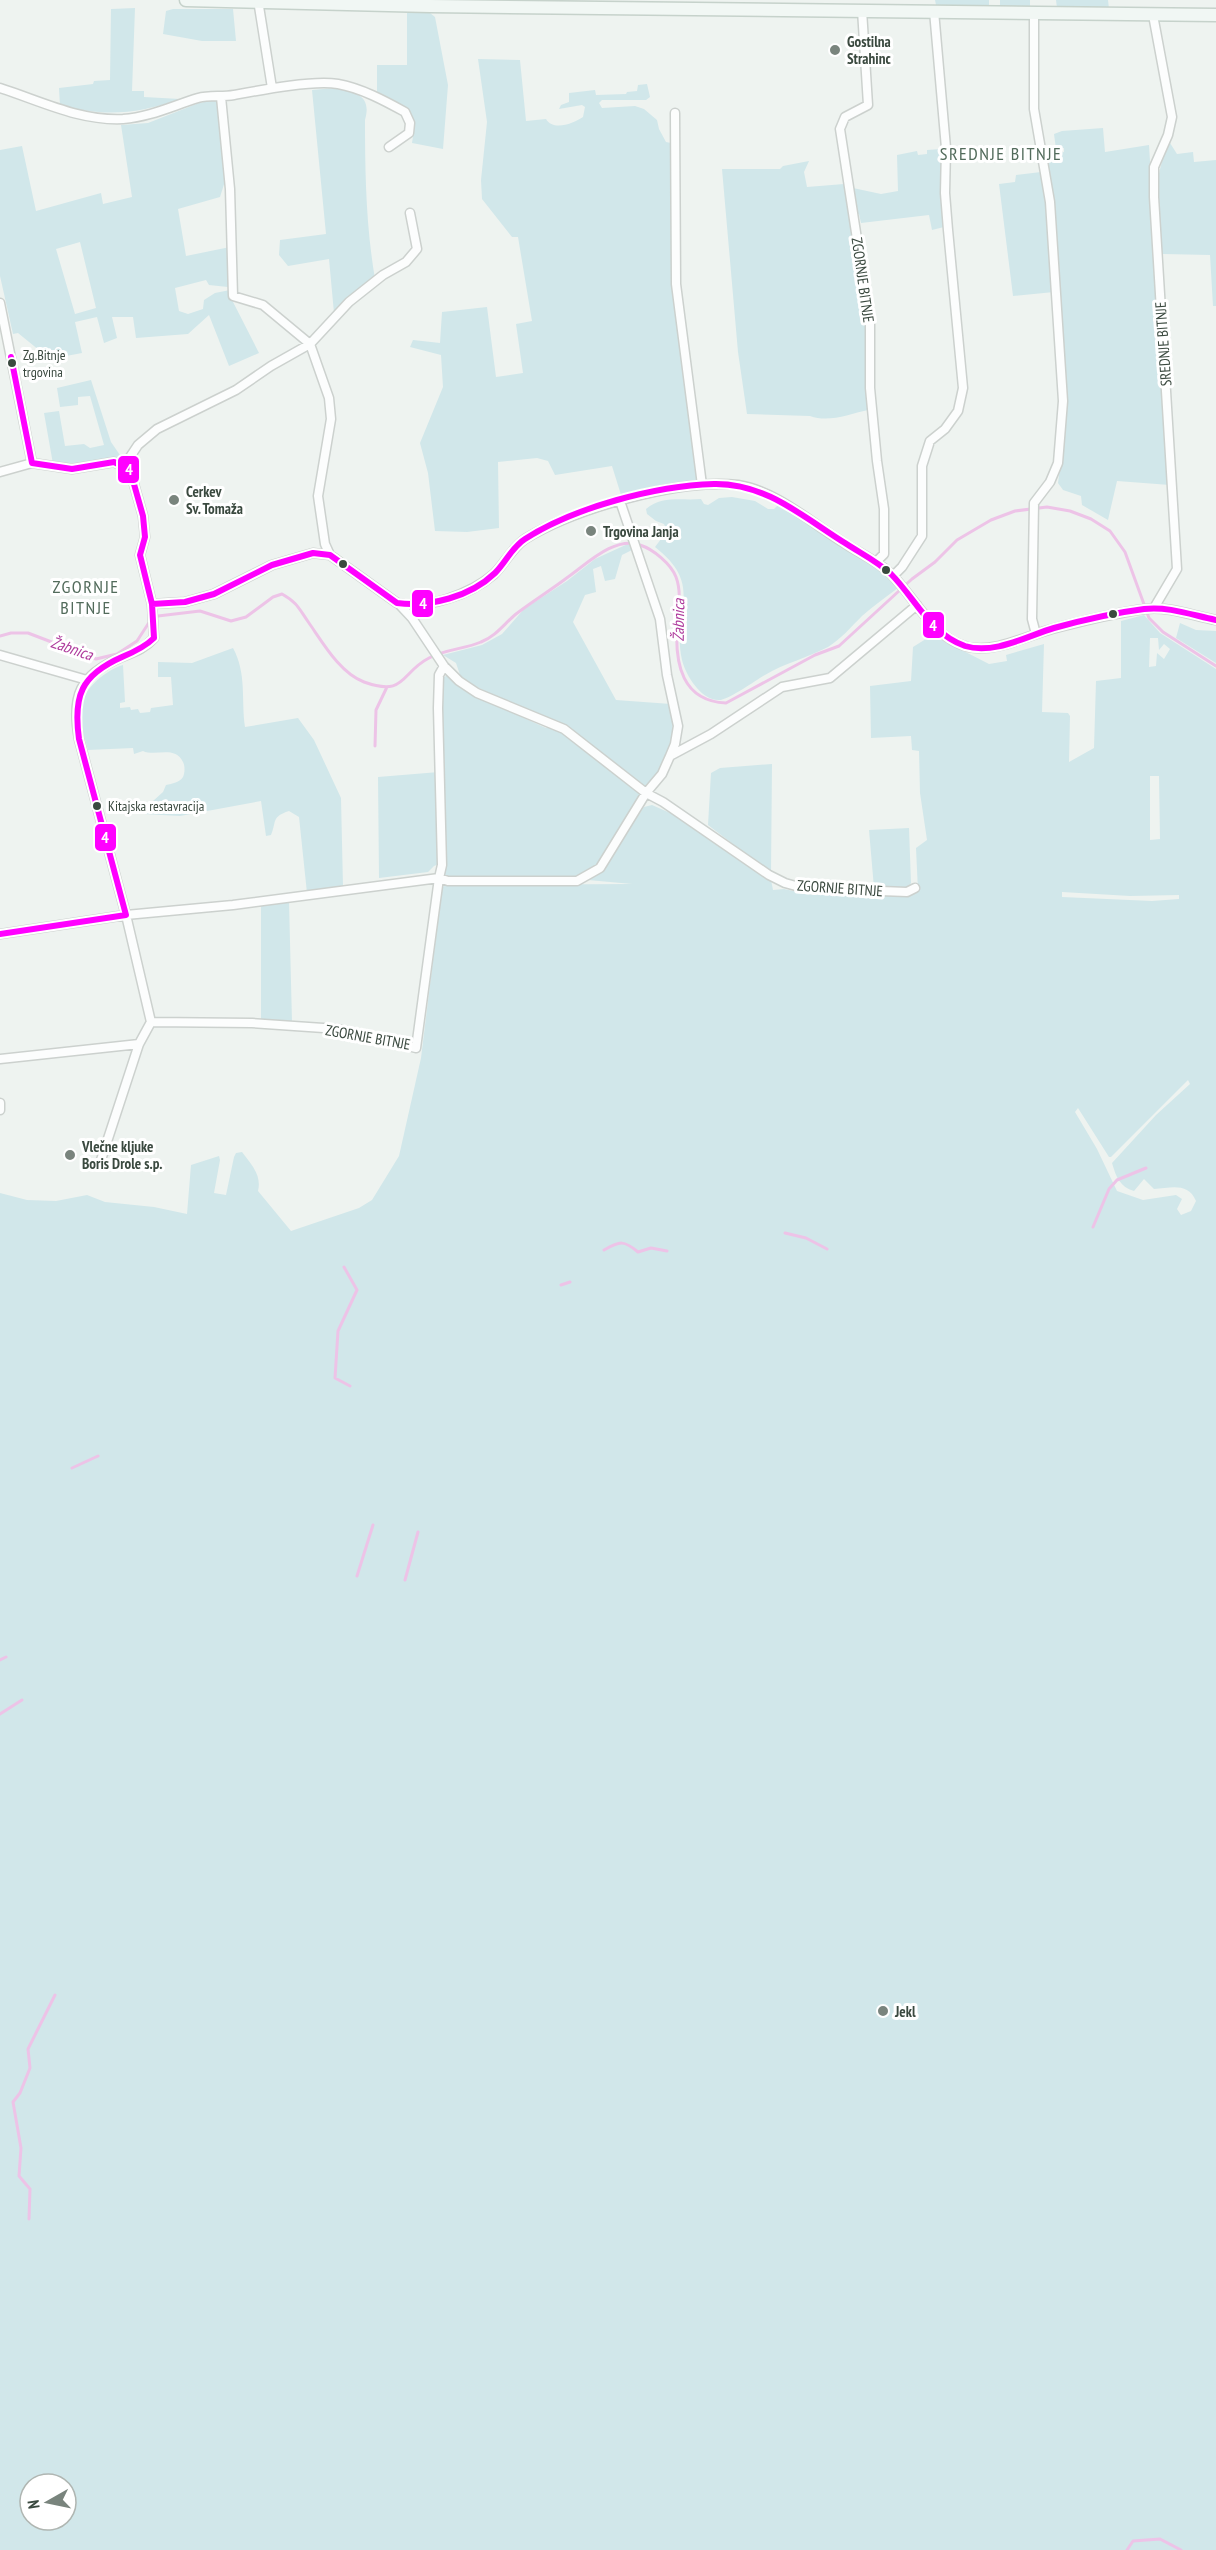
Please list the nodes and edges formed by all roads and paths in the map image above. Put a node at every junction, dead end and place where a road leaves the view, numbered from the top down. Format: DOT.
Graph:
graph roads {
  1 [pos="186,0"];
  2 [pos="258,1"];
  3 [pos="862,10"];
  4 [pos="939,11"];
  5 [pos="1034,12"];
  6 [pos="1153,15"];
  7 [pos="1216,15"];
  8 [pos="0,88"];
  9 [pos="272,88"];
  10 [pos="221,97"];
  11 [pos="675,113"];
  12 [pos="389,147"];
  13 [pos="410,213"];
  14 [pos="0,303"];
  15 [pos="310,344"];
  16 [pos="32,463"];
  17 [pos="123,466"];
  18 [pos="0,472"];
  19 [pos="702,485"];
  20 [pos="620,501"];
  21 [pos="330,555"];
  22 [pos="876,562"];
  23 [pos="894,578"];
  24 [pos="397,603"];
  25 [pos="916,605"];
  26 [pos="152,608"];
  27 [pos="1154,608"];
  28 [pos="1216,620"];
  29 [pos="1036,634"];
  30 [pos="0,656"];
  31 [pos="442,663"];
  32 [pos="87,680"];
  33 [pos="670,756"];
  34 [pos="646,793"];
  35 [pos="439,878"];
  36 [pos="915,888"];
  37 [pos="126,915"];
  38 [pos="0,934"];
  39 [pos="151,1022"];
  40 [pos="140,1044"];
  41 [pos="0,1059"];
  42 [pos="0,1103"];
  43 [pos="0,1110"];
  44 [pos="100,1163"];
  1 -- 2 [label="main road"];
  2 -- 3 [label="main road"];
  2 -- 9 [label="street"];
  3 -- 4 [label="main road"];
  3 -- 22 [label="street, ZGORNJE BITNJE"];
  4 -- 5 [label="main road"];
  4 -- 23 [label="street"];
  5 -- 6 [label="main road"];
  5 -- 29 [label="street"];
  6 -- 7 [label="main road"];
  6 -- 27 [label="street, SREDNJE BITNJE"];
  8 -- 10 [label="street"];
  9 -- 10 [label="street"];
  9 -- 12 [label="street"];
  10 -- 15 [label="street"];
  11 -- 19 [label="street"];
  13 -- 15 [label="street"];
  14 -- 16 [label="street"];
  15 -- 17 [label="street"];
  15 -- 21 [label="street"];
  16 -- 17 [label="street"];
  16 -- 18 [label="street"];
  17 -- 26 [label="street"];
  19 -- 20 [label="street"];
  19 -- 22 [label="street"];
  20 -- 24 [label="street"];
  20 -- 33 [label="street"];
  21 -- 24 [label="street, ZGORNJE BITNJE"];
  21 -- 26 [label="street"];
  22 -- 23 [label="street"];
  23 -- 25 [label="street"];
  24 -- 31 [label="street, ZGORNJE BITNJE"];
  25 -- 29 [label="street"];
  25 -- 33 [label="street"];
  26 -- 32 [label="street"];
  27 -- 28 [label="street"];
  27 -- 29 [label="street"];
  30 -- 32 [label="street"];
  31 -- 34 [label="street, ZGORNJE BITNJE"];
  31 -- 35 [label="street, ZGORNJE BITNJE"];
  32 -- 37 [label="street"];
  33 -- 34 [label="street"];
  34 -- 35 [label="street"];
  34 -- 36 [label="street, ZGORNJE BITNJE"];
  35 -- 37 [label="street"];
  35 -- 39 [label="street, ZGORNJE BITNJE"];
  37 -- 38 [label="street"];
  37 -- 39 [label="street"];
  39 -- 40 [label="street"];
  40 -- 41 [label="street"];
  40 -- 44 [label="street"];
  42 -- 43 [label="street"];
}
